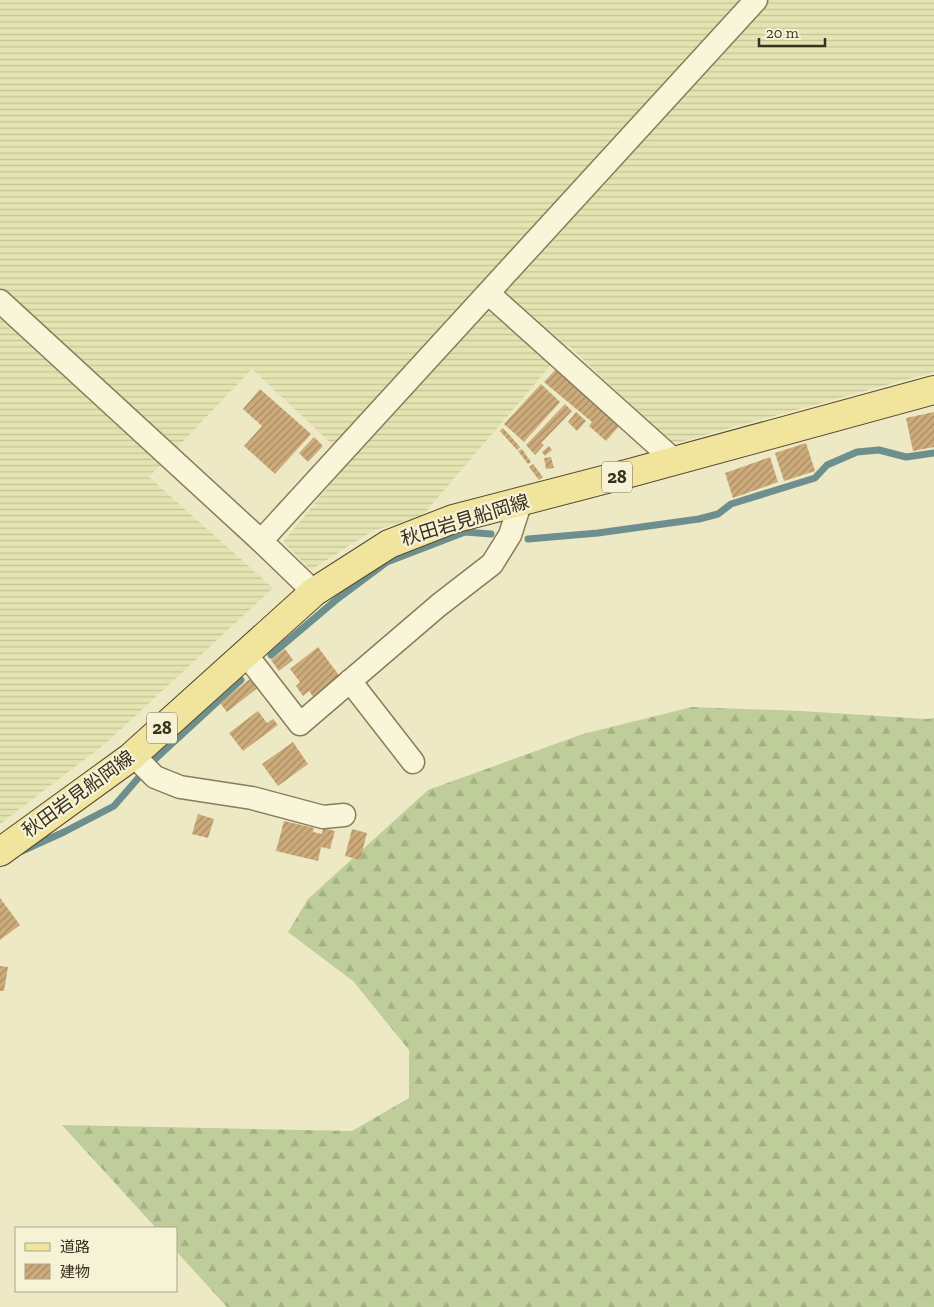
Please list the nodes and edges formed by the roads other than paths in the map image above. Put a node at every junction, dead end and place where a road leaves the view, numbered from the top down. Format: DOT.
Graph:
graph roads {
  1 [pos="756,0"];
  2 [pos="488,293"];
  3 [pos="0,301"];
  4 [pos="934,390"];
  5 [pos="675,461"];
  6 [pos="521,501"];
  7 [pos="262,542"];
  8 [pos="314,592"];
  9 [pos="245,654"];
  10 [pos="350,681"];
  11 [pos="132,755"];
  12 [pos="413,762"];
  13 [pos="344,815"];
  14 [pos="0,852"];
  1 -- 2 [label="street"];
  2 -- 5 [label="street"];
  2 -- 7 [label="street"];
  3 -- 7 [label="street"];
  4 -- 5 [label="main road, 秋田岩見船岡線 / 28"];
  5 -- 6 [label="main road, 秋田岩見船岡線 / 28"];
  6 -- 8 [label="main road, 秋田岩見船岡線 / 28"];
  6 -- 10 [label="street"];
  7 -- 8 [label="street"];
  8 -- 9 [label="main road, 秋田岩見船岡線 / 28"];
  9 -- 10 [label="street"];
  9 -- 11 [label="main road, 秋田岩見船岡線 / 28"];
  10 -- 12 [label="street"];
  11 -- 13 [label="street"];
  11 -- 14 [label="main road, 秋田岩見船岡線 / 28"];
}
